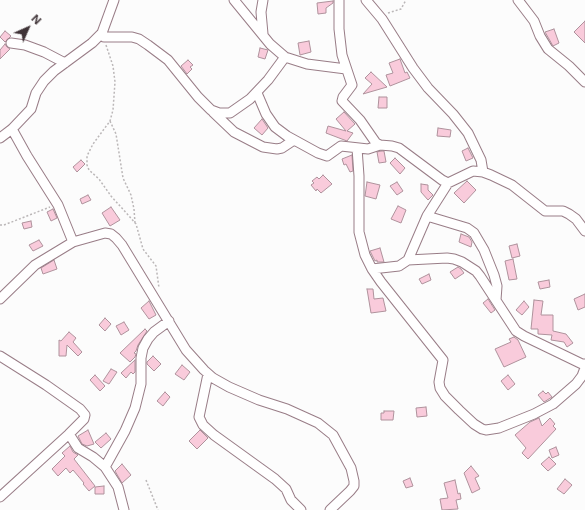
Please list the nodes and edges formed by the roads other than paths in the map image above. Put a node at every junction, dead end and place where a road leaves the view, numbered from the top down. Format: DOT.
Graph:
graph roads {
  1 [pos="114,0"];
  2 [pos="234,0"];
  3 [pos="263,0"];
  4 [pos="339,0"];
  5 [pos="366,0"];
  6 [pos="518,0"];
  7 [pos="263,34"];
  8 [pos="104,37"];
  9 [pos="11,43"];
  10 [pos="285,57"];
  11 [pos="65,63"];
  12 [pos="346,69"];
  13 [pos="585,82"];
  14 [pos="257,92"];
  15 [pos="211,110"];
  16 [pos="12,129"];
  17 [pos="0,138"];
  18 [pos="294,140"];
  19 [pos="380,145"];
  20 [pos="357,148"];
  21 [pos="483,172"];
  22 [pos="448,183"];
  23 [pos="427,216"];
  24 [pos="585,231"];
  25 [pos="73,242"];
  26 [pos="408,260"];
  27 [pos="372,269"];
  28 [pos="0,299"];
  29 [pos="496,300"];
  30 [pos="169,321"];
  31 [pos="0,356"];
  32 [pos="585,364"];
  33 [pos="585,368"];
  34 [pos="208,374"];
  35 [pos="69,434"];
  36 [pos="105,467"];
  37 [pos="0,497"];
  38 [pos="124,510"];
  39 [pos="300,510"];
  40 [pos="330,510"];
  1 -- 11 [label="street"];
  2 -- 7 [label="street"];
  3 -- 7 [label="street"];
  4 -- 12 [label="street"];
  5 -- 21 [label="street"];
  6 -- 13 [label="street"];
  7 -- 10 [label="street"];
  8 -- 15 [label="street"];
  9 -- 11 [label="street"];
  10 -- 12 [label="street"];
  10 -- 14 [label="street"];
  11 -- 16 [label="street"];
  12 -- 19 [label="street"];
  14 -- 15 [label="street"];
  14 -- 18 [label="street"];
  15 -- 18 [label="street"];
  16 -- 17 [label="street"];
  16 -- 25 [label="street"];
  18 -- 20 [label="street"];
  19 -- 20 [label="street"];
  19 -- 22 [label="street"];
  20 -- 27 [label="street"];
  21 -- 22 [label="street"];
  21 -- 24 [label="street"];
  22 -- 23 [label="street"];
  23 -- 26 [label="street"];
  23 -- 29 [label="street"];
  25 -- 28 [label="street"];
  25 -- 30 [label="street"];
  26 -- 27 [label="street"];
  26 -- 29 [label="street"];
  27 -- 33 [label="street"];
  29 -- 32 [label="street"];
  30 -- 34 [label="street"];
  30 -- 36 [label="street"];
  31 -- 35 [label="street"];
  34 -- 39 [label="street"];
  34 -- 40 [label="street"];
  35 -- 36 [label="street"];
  35 -- 37 [label="street"];
  36 -- 38 [label="street"];
}
